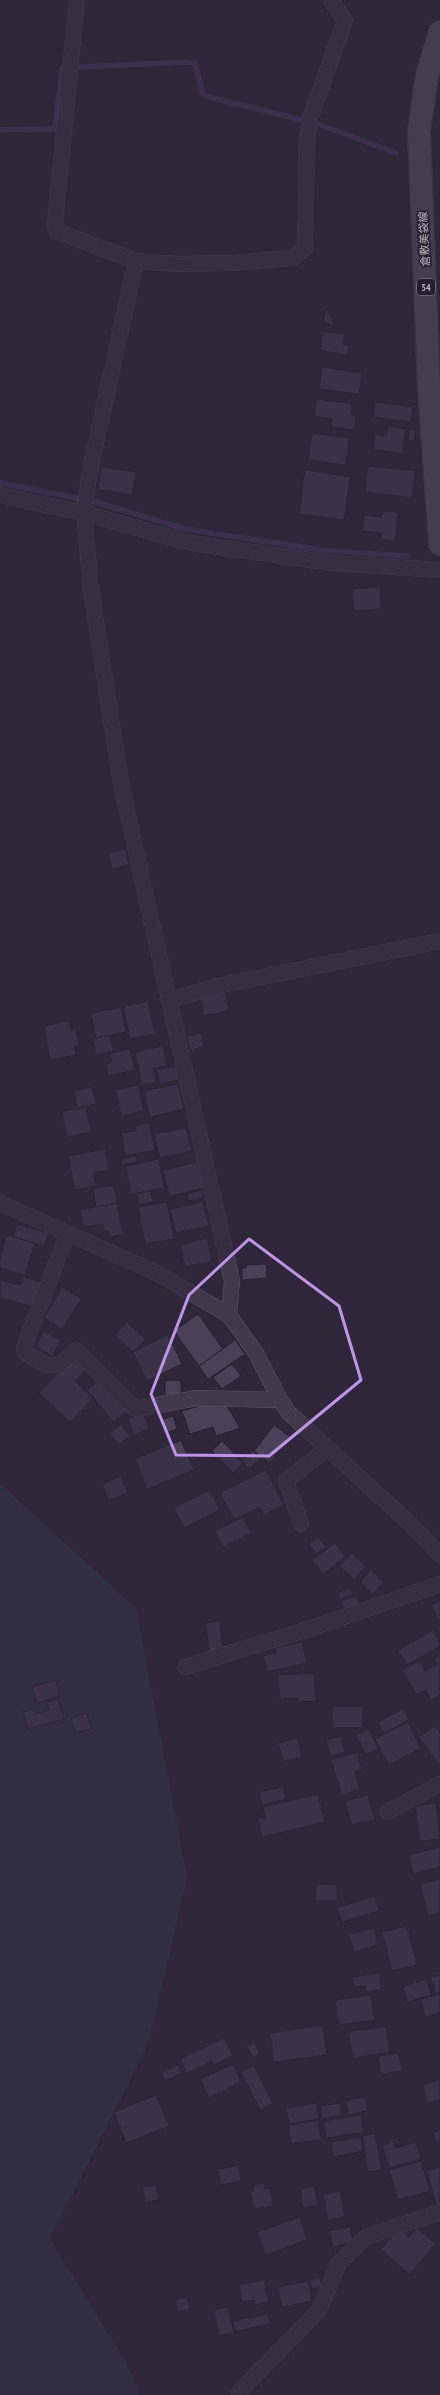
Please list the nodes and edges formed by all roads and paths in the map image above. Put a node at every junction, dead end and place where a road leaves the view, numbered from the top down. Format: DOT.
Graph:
graph roads {
  1 [pos="76,0"];
  2 [pos="331,0"];
  3 [pos="440,32"];
  4 [pos="136,261"];
  5 [pos="0,494"];
  6 [pos="86,504"];
  7 [pos="440,544"];
  8 [pos="440,570"];
  9 [pos="440,941"];
  10 [pos="169,1000"];
  11 [pos="0,1203"];
  12 [pos="67,1234"];
  13 [pos="229,1315"];
  14 [pos="280,1400"];
  15 [pos="326,1449"];
  16 [pos="301,1524"];
  17 [pos="440,1555"];
  18 [pos="440,1584"];
  19 [pos="185,1667"];
  20 [pos="440,1784"];
  21 [pos="387,1812"];
  22 [pos="440,2212"];
  23 [pos="239,2392"];
  1 -- 4 [label="street"];
  2 -- 4 [label="street"];
  3 -- 7 [label="main road, 倉敷美袋線 / 54"];
  4 -- 6 [label="street"];
  5 -- 6 [label="street"];
  6 -- 8 [label="street"];
  6 -- 10 [label="street"];
  9 -- 10 [label="street"];
  10 -- 13 [label="street"];
  11 -- 12 [label="street"];
  12 -- 13 [label="street"];
  12 -- 14 [label="street"];
  13 -- 14 [label="street"];
  14 -- 15 [label="street"];
  15 -- 16 [label="street"];
  15 -- 17 [label="street"];
  18 -- 19 [label="street"];
  20 -- 21 [label="street"];
  22 -- 23 [label="street"];
}
